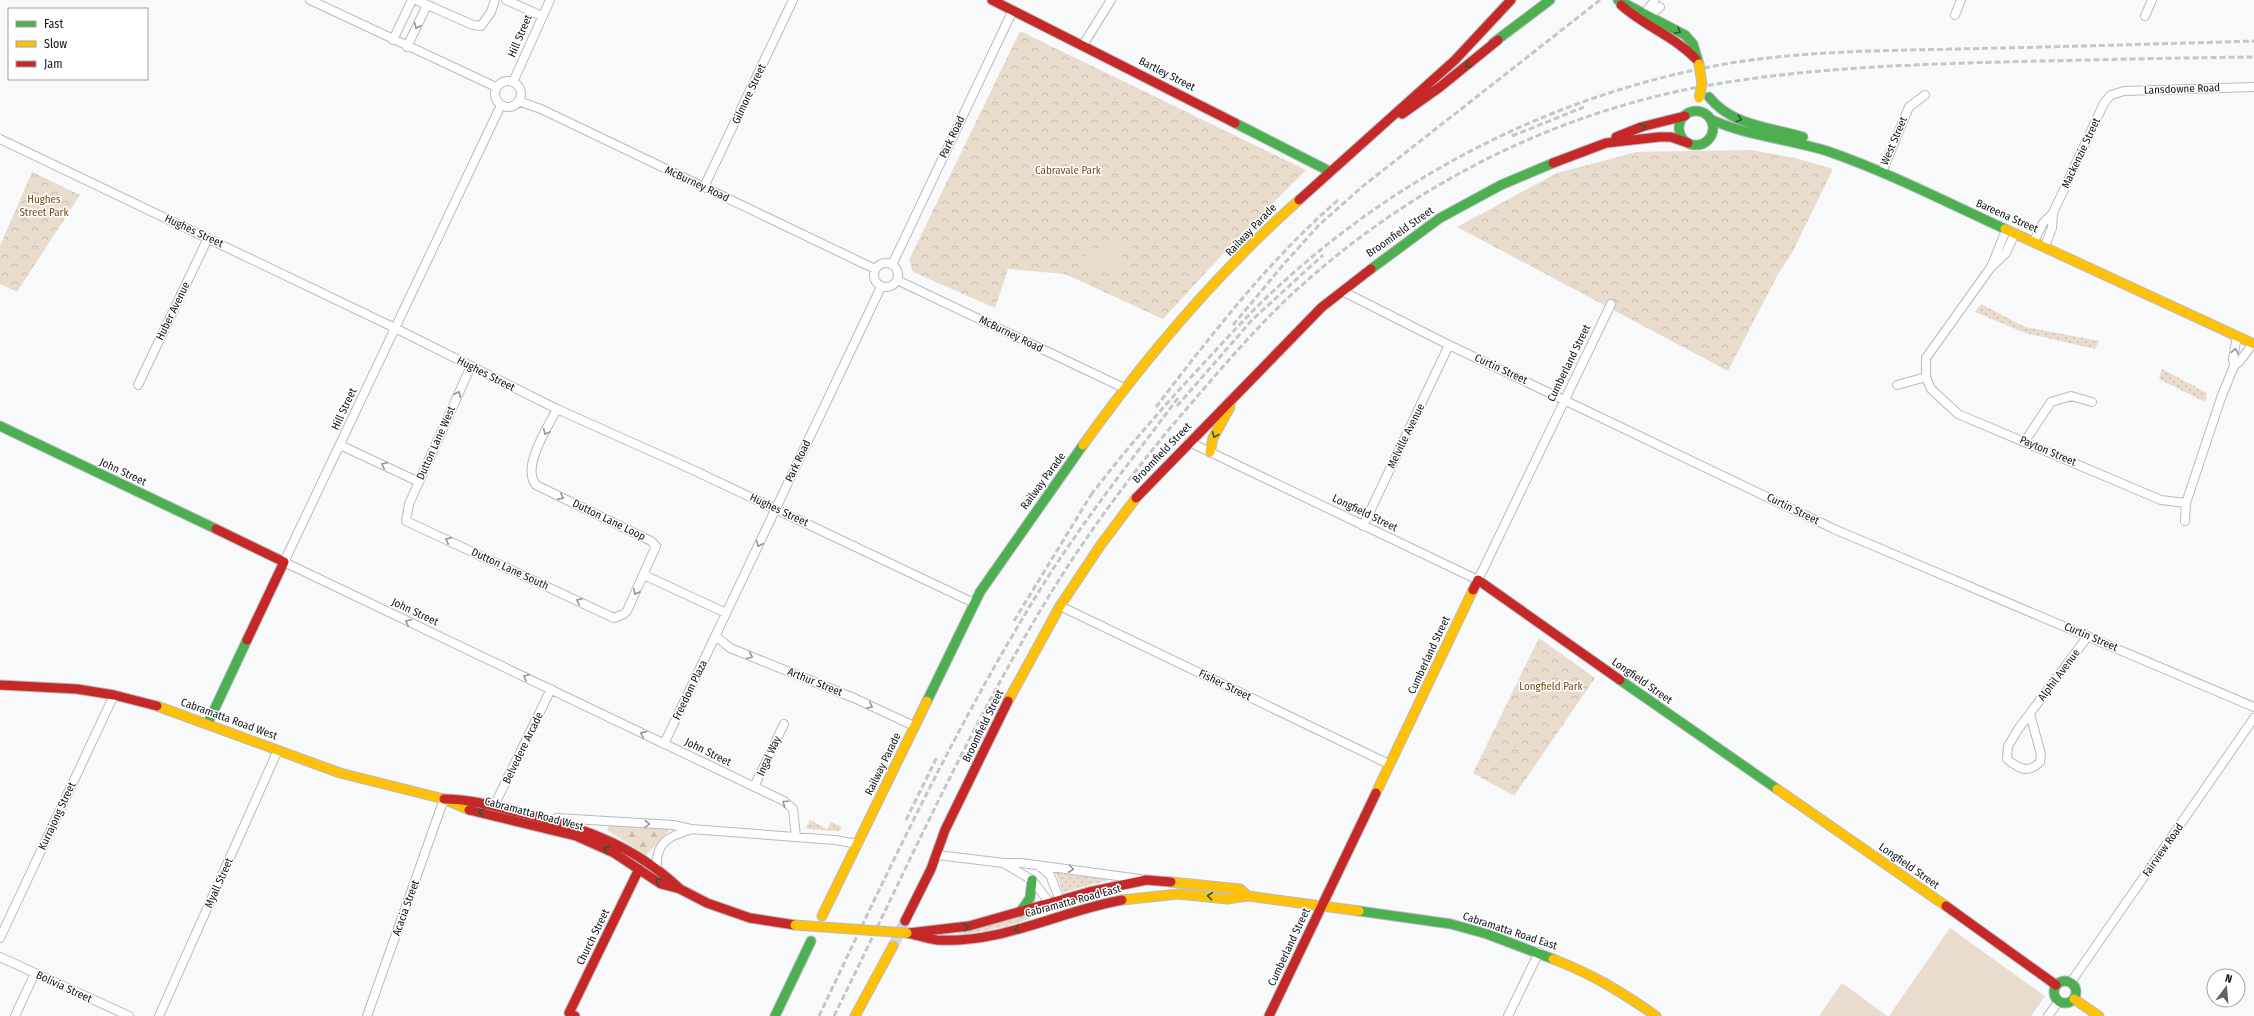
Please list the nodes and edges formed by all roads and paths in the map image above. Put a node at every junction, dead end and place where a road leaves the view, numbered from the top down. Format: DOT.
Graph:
graph roads {
  1 [pos="310,0"];
  2 [pos="412,0"];
  3 [pos="416,0"];
  4 [pos="495,0"];
  5 [pos="506,0"];
  6 [pos="550,0"];
  7 [pos="794,0"];
  8 [pos="992,0"];
  9 [pos="1111,0"];
  10 [pos="1511,0"];
  11 [pos="1550,0"];
  12 [pos="1617,0"];
  13 [pos="1961,0"];
  14 [pos="2152,0"];
  15 [pos="1659,2"];
  16 [pos="427,5"];
  17 [pos="1624,8"];
  18 [pos="1013,10"];
  19 [pos="1645,14"];
  20 [pos="1955,15"];
  21 [pos="542,16"];
  22 [pos="2145,16"];
  23 [pos="1663,22"];
  24 [pos="1663,34"];
  25 [pos="394,40"];
  26 [pos="1498,40"];
  27 [pos="1083,45"];
  28 [pos="407,47"];
  29 [pos="1455,60"];
  30 [pos="1699,64"];
  31 [pos="513,82"];
  32 [pos="496,87"];
  33 [pos="2254,87"];
  34 [pos="1925,95"];
  35 [pos="2111,95"];
  36 [pos="1704,97"];
  37 [pos="518,101"];
  38 [pos="501,105"];
  39 [pos="1687,115"];
  40 [pos="1709,118"];
  41 [pos="1378,128"];
  42 [pos="1743,132"];
  43 [pos="0,139"];
  44 [pos="1706,142"];
  45 [pos="1688,143"];
  46 [pos="1594,146"];
  47 [pos="1842,156"];
  48 [pos="1329,172"];
  49 [pos="1882,172"];
  50 [pos="704,188"];
  51 [pos="2053,213"];
  52 [pos="2006,230"];
  53 [pos="2015,233"];
  54 [pos="208,238"];
  55 [pos="2034,241"];
  56 [pos="2045,246"];
  57 [pos="892,265"];
  58 [pos="1992,267"];
  59 [pos="875,269"];
  60 [pos="897,280"];
  61 [pos="881,287"];
  62 [pos="1342,291"];
  63 [pos="1611,304"];
  64 [pos="396,328"];
  65 [pos="2237,336"];
  66 [pos="2253,343"];
  67 [pos="1449,345"];
  68 [pos="471,366"];
  69 [pos="2234,366"];
  70 [pos="1926,377"];
  71 [pos="138,385"];
  72 [pos="1897,385"];
  73 [pos="1124,388"];
  74 [pos="1237,394"];
  75 [pos="1564,399"];
  76 [pos="2092,402"];
  77 [pos="557,409"];
  78 [pos="0,426"];
  79 [pos="2025,441"];
  80 [pos="1189,442"];
  81 [pos="340,445"];
  82 [pos="1210,452"];
  83 [pos="419,482"];
  84 [pos="2186,503"];
  85 [pos="776,508"];
  86 [pos="406,521"];
  87 [pos="2185,521"];
  88 [pos="1363,526"];
  89 [pos="284,562"];
  90 [pos="644,574"];
  91 [pos="1478,580"];
  92 [pos="974,603"];
  93 [pos="1060,606"];
  94 [pos="726,613"];
  95 [pos="614,618"];
  96 [pos="2088,636"];
  97 [pos="717,637"];
  98 [pos="0,685"];
  99 [pos="551,689"];
  100 [pos="114,695"];
  101 [pos="2254,707"];
  102 [pos="2030,714"];
  103 [pos="2254,718"];
  104 [pos="208,723"];
  105 [pos="784,724"];
  106 [pos="914,726"];
  107 [pos="664,744"];
  108 [pos="278,750"];
  109 [pos="1389,764"];
  110 [pos="754,787"];
  111 [pos="444,799"];
  112 [pos="494,806"];
  113 [pos="538,816"];
  114 [pos="691,829"];
  115 [pos="796,837"];
  116 [pos="858,844"];
  117 [pos="937,855"];
  118 [pos="1004,863"];
  119 [pos="1036,865"];
  120 [pos="639,869"];
  121 [pos="658,869"];
  122 [pos="1032,880"];
  123 [pos="1146,880"];
  124 [pos="680,889"];
  125 [pos="1248,896"];
  126 [pos="1060,900"];
  127 [pos="1050,903"];
  128 [pos="1322,905"];
  129 [pos="1020,912"];
  130 [pos="822,916"];
  131 [pos="1065,916"];
  132 [pos="1055,918"];
  133 [pos="905,921"];
  134 [pos="795,925"];
  135 [pos="907,933"];
  136 [pos="0,938"];
  137 [pos="811,941"];
  138 [pos="893,946"];
  139 [pos="1539,952"];
  140 [pos="0,957"];
  141 [pos="35,973"];
  142 [pos="2072,982"];
  143 [pos="2056,985"];
  144 [pos="2074,999"];
  145 [pos="2059,1001"];
  146 [pos="571,1015"];
  147 [pos="859,1015"];
  148 [pos="15,1016"];
  149 [pos="129,1016"];
  150 [pos="159,1016"];
  151 [pos="367,1016"];
  152 [pos="775,1016"];
  153 [pos="1269,1016"];
  154 [pos="1508,1016"];
  155 [pos="1656,1016"];
  156 [pos="2048,1016"];
  157 [pos="2099,1016"];
  1 -- 25 [label="street"];
  2 -- 25 [label="street"];
  3 -- 16 [label="street"];
  4 -- 16 [label="street"];
  5 -- 21 [label="street"];
  6 -- 21 [label="street, Hill Street"];
  7 -- 50 [label="street, Gilmore Street"];
  8 -- 18 [label="main road, Bartley Street"];
  9 -- 27 [label="street"];
  10 -- 29 [label="main road, Railway Parade"];
  11 -- 26 [label="main road"];
  12 -- 17 [label="main road"];
  12 -- 19 [label="main road"];
  13 -- 20 [label="street"];
  14 -- 22 [label="street"];
  15 -- 19 [label="street"];
  15 -- 23 [label="street"];
  16 -- 28 [label="street, one-way"];
  17 -- 19 [label="street"];
  17 -- 24 [label="main road"];
  18 -- 27 [label="main road, Bartley Street"];
  18 -- 57 [label="street, Park Road"];
  19 -- 23 [label="main road"];
  19 -- 24 [label="main road"];
  21 -- 31 [label="street, Hill Street"];
  23 -- 30 [label="main road, one-way"];
  24 -- 30 [label="main road"];
  25 -- 28 [label="street"];
  26 -- 29 [label="main road"];
  26 -- 41 [label="main road, Railway Parade, one-way"];
  27 -- 48 [label="main road, Bartley Street"];
  28 -- 32 [label="street"];
  29 -- 41 [label="main road, Railway Parade"];
  30 -- 36 [label="main road, bridge"];
  31 -- 32 [label="street"];
  31 -- 37 [label="street"];
  32 -- 38 [label="street"];
  33 -- 35 [label="street, Lansdowne Road"];
  34 -- 49 [label="street, West Street"];
  35 -- 51 [label="street, Mackenzie Street"];
  36 -- 39 [label="main road"];
  36 -- 40 [label="main road"];
  36 -- 47 [label="main road, one-way"];
  37 -- 38 [label="street"];
  37 -- 50 [label="street, McBurney Road"];
  38 -- 64 [label="street, Hill Street"];
  39 -- 40 [label="main road"];
  39 -- 45 [label="main road"];
  46 -- 39 [label="main road, one-way"];
  40 -- 42 [label="main road, Bareena Street"];
  40 -- 44 [label="main road"];
  41 -- 48 [label="main road, Railway Parade"];
  42 -- 44 [label="main road, Bareena Street"];
  42 -- 47 [label="main road, Bareena Street"];
  43 -- 54 [label="street, Hughes Street"];
  44 -- 45 [label="main road"];
  45 -- 46 [label="main road"];
  46 -- 62 [label="main road, Broomfield Street"];
  47 -- 49 [label="main road, Bareena Street"];
  48 -- 73 [label="main road, Railway Parade"];
  49 -- 52 [label="main road, Bareena Street"];
  50 -- 59 [label="street, McBurney Road"];
  51 -- 55 [label="street, Mackenzie Street"];
  51 -- 56 [label="street, Mackenzie Street"];
  52 -- 53 [label="main road, Bareena Street"];
  52 -- 58 [label="street"];
  53 -- 55 [label="main road, Bareena Street"];
  53 -- 58 [label="street"];
  54 -- 64 [label="street, Hughes Street"];
  54 -- 71 [label="street, Huber Avenue"];
  55 -- 56 [label="main road, Bareena Street"];
  56 -- 65 [label="main road, Bareena Street"];
  57 -- 59 [label="street"];
  57 -- 60 [label="street"];
  58 -- 70 [label="street"];
  59 -- 61 [label="street"];
  60 -- 61 [label="street"];
  60 -- 73 [label="street, McBurney Road"];
  61 -- 85 [label="street, Park Road"];
  62 -- 67 [label="street, Curtin Street"];
  62 -- 74 [label="main road, Broomfield Street"];
  63 -- 75 [label="street, Cumberland Street"];
  64 -- 68 [label="street, Hughes Street"];
  64 -- 81 [label="street, Hill Street"];
  65 -- 66 [label="main road, Bareena Street"];
  69 -- 65 [label="street, one-way"];
  66 -- 69 [label="street"];
  67 -- 75 [label="street, Curtin Street"];
  67 -- 88 [label="street, Melville Avenue"];
  68 -- 77 [label="street, Hughes Street"];
  83 -- 68 [label="street, Dutton Lane West, one-way"];
  69 -- 84 [label="street"];
  70 -- 72 [label="street"];
  70 -- 79 [label="street, Payton Street"];
  73 -- 92 [label="main road, Railway Parade"];
  74 -- 80 [label="main road, Broomfield Street"];
  74 -- 82 [label="main road, one-way"];
  75 -- 91 [label="street, Cumberland Street"];
  75 -- 96 [label="street, Curtin Street"];
  76 -- 79 [label="street"];
  77 -- 85 [label="street, Hughes Street"];
  77 -- 90 [label="street, Dutton Lane Loop, one-way"];
  78 -- 89 [label="main road, John Street"];
  79 -- 84 [label="street, Payton Street"];
  80 -- 82 [label="street, Longfield Street"];
  80 -- 93 [label="main road, Broomfield Street"];
  83 -- 81 [label="street, one-way"];
  81 -- 89 [label="street, Hill Street"];
  82 -- 88 [label="street, Longfield Street"];
  83 -- 86 [label="street, Dutton Lane West"];
  84 -- 87 [label="street"];
  85 -- 92 [label="street, Hughes Street"];
  85 -- 94 [label="street, Park Road, one-way"];
  95 -- 86 [label="street, Dutton Lane South, one-way"];
  88 -- 91 [label="street, Longfield Street"];
  99 -- 89 [label="street, John Street, one-way"];
  89 -- 104 [label="main road, Hill Street"];
  90 -- 94 [label="street"];
  90 -- 95 [label="street, Dutton Lane Loop, one-way"];
  91 -- 109 [label="main road, Cumberland Street"];
  91 -- 143 [label="main road, Longfield Street"];
  92 -- 106 [label="main road, Railway Parade"];
  93 -- 109 [label="street, Fisher Street"];
  93 -- 117 [label="main road, Broomfield Street"];
  94 -- 97 [label="street, Park Road"];
  96 -- 101 [label="street, Curtin Street"];
  96 -- 102 [label="street, Alphil Avenue"];
  97 -- 106 [label="street, Arthur Street, one-way"];
  97 -- 107 [label="street, Freedom Plaza"];
  98 -- 100 [label="main road, Cabramatta Road West"];
  107 -- 99 [label="street, John Street, one-way"];
  99 -- 112 [label="street, Belvedere Arcade"];
  100 -- 104 [label="main road, Cabramatta Road West"];
  100 -- 136 [label="street, Kurrajong Street"];
  102 -- 102 [label="street, Alphil Avenue"];
  103 -- 142 [label="street, Fairview Road"];
  104 -- 108 [label="main road, Cabramatta Road West"];
  105 -- 110 [label="street, Ingal Way"];
  106 -- 116 [label="main road, Railway Parade"];
  107 -- 110 [label="street, John Street"];
  108 -- 111 [label="main road, Cabramatta Road West"];
  108 -- 150 [label="street, Myall Street"];
  109 -- 128 [label="main road, Cumberland Street"];
  115 -- 110 [label="street, John Street, one-way"];
  111 -- 112 [label="main road, Cabramatta Road West"];
  120 -- 111 [label="main road, Cabramatta Road West, one-way"];
  111 -- 151 [label="street, Acacia Street"];
  112 -- 113 [label="main road, Cabramatta Road West"];
  113 -- 114 [label="street, Cabramatta Road West, one-way"];
  113 -- 121 [label="main road, Cabramatta Road West"];
  114 -- 115 [label="street, Cabramatta Road West"];
  114 -- 121 [label="street, Cabramatta Road West"];
  115 -- 116 [label="street, Cabramatta Road West"];
  116 -- 130 [label="main road, Railway Parade"];
  117 -- 118 [label="street, Cabramatta Road East"];
  117 -- 133 [label="main road, Broomfield Street"];
  118 -- 119 [label="street, Cabramatta Road East"];
  118 -- 122 [label="street, Cabramatta Road East"];
  119 -- 123 [label="street, Cabramatta Road East, one-way"];
  119 -- 126 [label="street, Cabramatta Road East"];
  124 -- 120 [label="main road, Cabramatta Road West, one-way"];
  120 -- 146 [label="main road, Church Street"];
  121 -- 124 [label="main road, Cabramatta Road West"];
  122 -- 127 [label="street, Cabramatta Road East"];
  122 -- 129 [label="main road"];
  123 -- 125 [label="main road, Cabramatta Road East"];
  123 -- 126 [label="main road, Cabramatta Road East"];
  124 -- 134 [label="main road, Cabramatta Road West"];
  125 -- 128 [label="main road, Cabramatta Road East"];
  125 -- 131 [label="main road, Cabramatta Road East, one-way"];
  126 -- 127 [label="main road, Cabramatta Road East"];
  126 -- 131 [label="main road"];
  127 -- 129 [label="main road, Cabramatta Road East"];
  127 -- 132 [label="main road"];
  128 -- 139 [label="main road, Cabramatta Road East"];
  128 -- 153 [label="main road, Cumberland Street"];
  135 -- 129 [label="main road, Cabramatta Road East, one-way"];
  131 -- 132 [label="main road, Cabramatta Road East"];
  132 -- 135 [label="main road, Cabramatta Road East, one-way"];
  134 -- 135 [label="main road, Cabramatta Road East, bridge"];
  137 -- 152 [label="main road"];
  138 -- 147 [label="main road"];
  139 -- 154 [label="street"];
  139 -- 155 [label="main road, Cabramatta Road East"];
  140 -- 141 [label="street, Bolivia Street"];
  141 -- 148 [label="street"];
  141 -- 149 [label="street, Bolivia Street"];
  142 -- 143 [label="main road"];
  142 -- 144 [label="main road"];
  143 -- 145 [label="main road"];
  144 -- 145 [label="main road"];
  144 -- 157 [label="main road"];
  145 -- 156 [label="street"];
}
